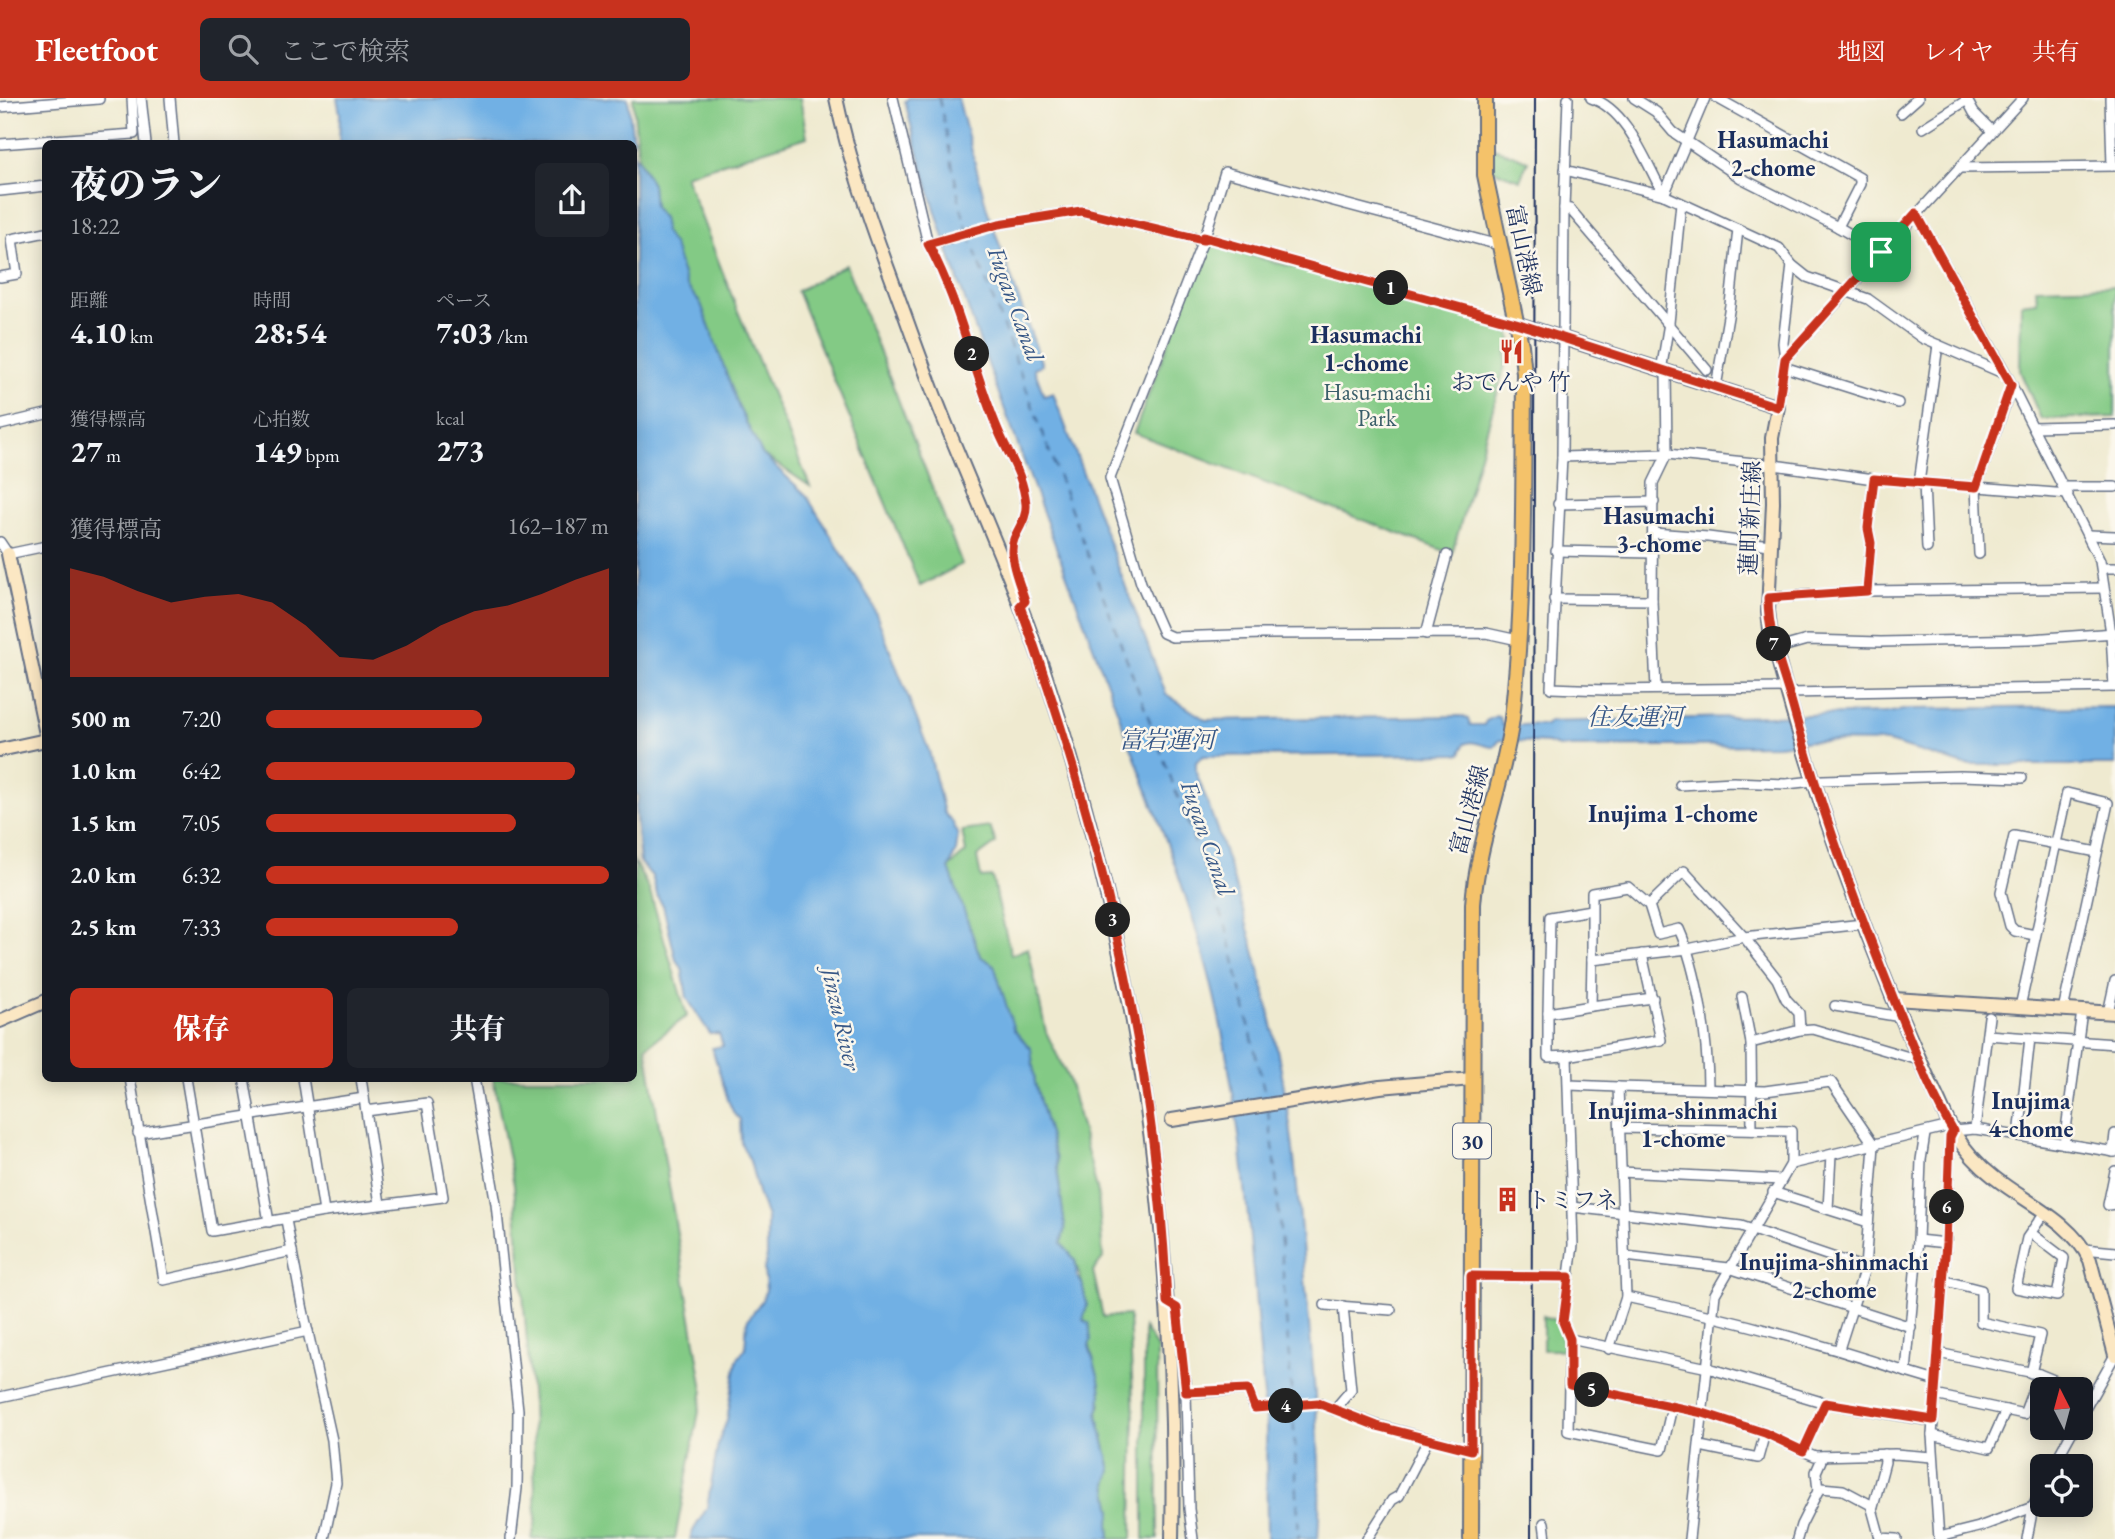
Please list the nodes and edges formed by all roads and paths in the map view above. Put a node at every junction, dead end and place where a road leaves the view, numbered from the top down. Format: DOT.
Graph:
graph roads {
  1 [pos="132,98"];
  2 [pos="141,98"];
  3 [pos="170,98"];
  4 [pos="836,98"];
  5 [pos="893,98"];
  6 [pos="1485,98"];
  7 [pos="1568,98"];
  8 [pos="1591,98"];
  9 [pos="1634,98"];
  10 [pos="1706,98"];
  11 [pos="1717,98"];
  12 [pos="1918,98"];
  13 [pos="2023,98"];
  14 [pos="2110,98"];
  15 [pos="99,99"];
  16 [pos="1966,99"];
  17 [pos="0,107"];
  18 [pos="1901,113"];
  19 [pos="2113,119"];
  20 [pos="1923,128"];
  21 [pos="1992,131"];
  22 [pos="54,140"];
  23 [pos="144,140"];
  24 [pos="174,140"];
  25 [pos="42,141"];
  26 [pos="1686,141"];
  27 [pos="0,144"];
  28 [pos="2113,166"];
  29 [pos="1960,168"];
  30 [pos="1564,170"];
  31 [pos="42,186"];
  32 [pos="0,191"];
  33 [pos="1664,195"];
  34 [pos="1681,203"];
  35 [pos="1564,208"];
  36 [pos="1916,213"];
  37 [pos="1838,227"];
  38 [pos="1738,229"];
  39 [pos="42,233"];
  40 [pos="1204,238"];
  41 [pos="928,244"];
  42 [pos="1499,245"];
  43 [pos="1881,252"];
  44 [pos="1792,265"];
  45 [pos="0,277"];
  46 [pos="1844,292"];
  47 [pos="1516,323"];
  48 [pos="1669,323"];
  49 [pos="1563,340"];
  50 [pos="1938,345"];
  51 [pos="1784,363"];
  52 [pos="1707,370"];
  53 [pos="1664,372"];
  54 [pos="2006,374"];
  55 [pos="2011,385"];
  56 [pos="1716,387"];
  57 [pos="1898,403"];
  58 [pos="1778,407"];
  59 [pos="42,415"];
  60 [pos="0,425"];
  61 [pos="2115,425"];
  62 [pos="2033,427"];
  63 [pos="1667,454"];
  64 [pos="1562,457"];
  65 [pos="1774,465"];
  66 [pos="1874,479"];
  67 [pos="1922,483"];
  68 [pos="1976,487"];
  69 [pos="2115,487"];
  70 [pos="2066,491"];
  71 [pos="1654,502"];
  72 [pos="1558,504"];
  73 [pos="1653,533"];
  74 [pos="2088,535"];
  75 [pos="2115,536"];
  76 [pos="0,542"];
  77 [pos="1770,545"];
  78 [pos="42,547"];
  79 [pos="1927,548"];
  80 [pos="1556,551"];
  81 [pos="1652,553"];
  82 [pos="8,554"];
  83 [pos="1979,554"];
  84 [pos="1447,555"];
  85 [pos="2102,568"];
  86 [pos="2115,568"];
  87 [pos="2103,588"];
  88 [pos="1867,591"];
  89 [pos="1768,598"];
  90 [pos="1554,599"];
  91 [pos="1652,600"];
  92 [pos="1020,606"];
  93 [pos="2113,633"];
  94 [pos="1426,634"];
  95 [pos="1518,640"];
  96 [pos="1775,649"];
  97 [pos="2115,687"];
  98 [pos="1656,689"];
  99 [pos="1789,694"];
  100 [pos="42,715"];
  101 [pos="42,741"];
  102 [pos="0,750"];
  103 [pos="2022,779"];
  104 [pos="1813,782"];
  105 [pos="1680,785"];
  106 [pos="2056,843"];
  107 [pos="2097,852"];
  108 [pos="1650,905"];
  109 [pos="1591,910"];
  110 [pos="1863,923"];
  111 [pos="2035,936"];
  112 [pos="1744,937"];
  113 [pos="1688,949"];
  114 [pos="1642,954"];
  115 [pos="1592,960"];
  116 [pos="2115,981"];
  117 [pos="1742,997"];
  118 [pos="1653,998"];
  119 [pos="1894,999"];
  120 [pos="42,1003"];
  121 [pos="1591,1006"];
  122 [pos="1835,1006"];
  123 [pos="2020,1007"];
  124 [pos="2063,1010"];
  125 [pos="2081,1011"];
  126 [pos="1548,1013"];
  127 [pos="2112,1013"];
  128 [pos="1901,1017"];
  129 [pos="1989,1017"];
  130 [pos="0,1021"];
  131 [pos="1800,1030"];
  132 [pos="1987,1035"];
  133 [pos="2030,1038"];
  134 [pos="2078,1042"];
  135 [pos="1751,1043"];
  136 [pos="2115,1044"];
  137 [pos="1567,1056"];
  138 [pos="1920,1060"];
  139 [pos="1472,1079"];
  140 [pos="131,1082"];
  141 [pos="187,1082"];
  142 [pos="245,1082"];
  143 [pos="304,1082"];
  144 [pos="362,1082"];
  145 [pos="475,1082"];
  146 [pos="1569,1085"];
  147 [pos="1618,1087"];
  148 [pos="1708,1088"];
  149 [pos="1751,1090"];
  150 [pos="365,1098"];
  151 [pos="308,1106"];
  152 [pos="366,1111"];
  153 [pos="249,1115"];
  154 [pos="1172,1120"];
  155 [pos="194,1124"];
  156 [pos="1620,1128"];
  157 [pos="1952,1129"];
  158 [pos="1975,1129"];
  159 [pos="1752,1130"];
  160 [pos="138,1133"];
  161 [pos="1925,1134"];
  162 [pos="2115,1134"];
  163 [pos="2019,1136"];
  164 [pos="2064,1144"];
  165 [pos="1874,1145"];
  166 [pos="2114,1152"];
  167 [pos="1831,1155"];
  168 [pos="1791,1164"];
  169 [pos="2115,1171"];
  170 [pos="1621,1172"];
  171 [pos="1781,1180"];
  172 [pos="1773,1192"];
  173 [pos="2115,1204"];
  174 [pos="380,1205"];
  175 [pos="1572,1207"];
  176 [pos="1828,1209"];
  177 [pos="324,1212"];
  178 [pos="2045,1212"];
  179 [pos="1623,1213"];
  180 [pos="286,1220"];
  181 [pos="269,1222"];
  182 [pos="1868,1222"];
  183 [pos="1752,1230"];
  184 [pos="2031,1233"];
  185 [pos="1917,1241"];
  186 [pos="1946,1243"];
  187 [pos="2084,1249"];
  188 [pos="292,1251"];
  189 [pos="2115,1252"];
  190 [pos="1625,1256"];
  191 [pos="1729,1268"];
  192 [pos="1865,1268"];
  193 [pos="1471,1276"];
  194 [pos="1569,1277"];
  195 [pos="1942,1280"];
  196 [pos="1626,1297"];
  197 [pos="1167,1302"];
  198 [pos="1325,1305"];
  199 [pos="1343,1306"];
  200 [pos="1852,1308"];
  201 [pos="1391,1310"];
  202 [pos="1713,1315"];
  203 [pos="2110,1315"];
  204 [pos="1911,1327"];
  205 [pos="308,1331"];
  206 [pos="1570,1339"];
  207 [pos="1609,1349"];
  208 [pos="1839,1349"];
  209 [pos="1938,1353"];
  210 [pos="2115,1355"];
  211 [pos="1707,1368"];
  212 [pos="1906,1372"];
  213 [pos="2035,1373"];
  214 [pos="2045,1377"];
  215 [pos="1936,1381"];
  216 [pos="1570,1385"];
  217 [pos="1186,1392"];
  218 [pos="2093,1393"];
  219 [pos="1935,1395"];
  220 [pos="0,1397"];
  221 [pos="1825,1403"];
  222 [pos="1672,1407"];
  223 [pos="1334,1410"];
  224 [pos="2007,1410"];
  225 [pos="1703,1413"];
  226 [pos="1933,1420"];
  227 [pos="1765,1433"];
  228 [pos="1932,1435"];
  229 [pos="1428,1440"];
  230 [pos="1700,1446"];
  231 [pos="1471,1450"];
  232 [pos="1803,1451"];
  233 [pos="1884,1454"];
  234 [pos="1823,1456"];
  235 [pos="1932,1457"];
  236 [pos="1818,1491"];
  237 [pos="1872,1507"];
  238 [pos="2030,1508"];
  239 [pos="2031,1517"];
  240 [pos="1544,1523"];
  241 [pos="1939,1538"];
  242 [pos="324,1539"];
  243 [pos="511,1539"];
  244 [pos="1172,1539"];
  245 [pos="1193,1539"];
  246 [pos="1367,1539"];
  247 [pos="1471,1539"];
  248 [pos="1546,1539"];
  249 [pos="1689,1539"];
  250 [pos="1797,1539"];
  251 [pos="1897,1539"];
  252 [pos="2027,1539"];
  1 -- 22 [label="street"];
  2 -- 23 [label="street"];
  3 -- 24 [label="street"];
  4 -- 92 [label="street"];
  5 -- 41 [label="street"];
  6 -- 42 [label="main road, 富山港線 / 30"];
  7 -- 30 [label="street"];
  8 -- 33 [label="street"];
  9 -- 26 [label="street"];
  10 -- 26 [label="street"];
  11 -- 37 [label="street"];
  12 -- 18 [label="street"];
  13 -- 21 [label="street"];
  14 -- 19 [label="street"];
  15 -- 17 [label="street"];
  16 -- 20 [label="street"];
  16 -- 21 [label="street"];
  19 -- 28 [label="street"];
  21 -- 29 [label="street"];
  25 -- 27 [label="street"];
  26 -- 33 [label="street"];
  26 -- 37 [label="street"];
  28 -- 29 [label="street"];
  29 -- 36 [label="street"];
  30 -- 33 [label="street"];
  30 -- 35 [label="street"];
  31 -- 32 [label="street"];
  33 -- 34 [label="street"];
  34 -- 38 [label="street"];
  34 -- 48 [label="street"];
  35 -- 48 [label="street"];
  35 -- 49 [label="street"];
  36 -- 43 [label="street"];
  36 -- 54 [label="street"];
  37 -- 43 [label="street"];
  38 -- 44 [label="street"];
  38 -- 56 [label="street"];
  39 -- 45 [label="street"];
  40 -- 41 [label="street"];
  40 -- 42 [label="street"];
  40 -- 47 [label="street"];
  40 -- 94 [label="street"];
  41 -- 92 [label="street"];
  42 -- 47 [label="main road, 富山港線 / 30"];
  43 -- 46 [label="street"];
  44 -- 46 [label="street"];
  44 -- 51 [label="street"];
  46 -- 50 [label="street"];
  46 -- 51 [label="street"];
  47 -- 49 [label="street"];
  47 -- 95 [label="main road, 富山港線 / 30"];
  48 -- 52 [label="street"];
  48 -- 53 [label="street"];
  49 -- 53 [label="street"];
  49 -- 64 [label="street"];
  50 -- 54 [label="street"];
  50 -- 67 [label="street"];
  51 -- 57 [label="street"];
  51 -- 58 [label="street"];
  53 -- 56 [label="street"];
  53 -- 63 [label="street"];
  54 -- 55 [label="street"];
  55 -- 62 [label="street"];
  55 -- 68 [label="street"];
  56 -- 58 [label="street"];
  58 -- 65 [label="street, 蓮町新庄線"];
  59 -- 60 [label="street"];
  61 -- 62 [label="street"];
  62 -- 70 [label="street"];
  63 -- 64 [label="street"];
  63 -- 65 [label="street"];
  63 -- 71 [label="street"];
  64 -- 72 [label="street"];
  65 -- 66 [label="street"];
  65 -- 77 [label="street, 蓮町新庄線"];
  66 -- 67 [label="street"];
  66 -- 88 [label="street"];
  67 -- 68 [label="street"];
  67 -- 79 [label="street"];
  68 -- 70 [label="street"];
  68 -- 83 [label="street"];
  69 -- 70 [label="street"];
  70 -- 74 [label="street"];
  71 -- 72 [label="street"];
  71 -- 73 [label="street"];
  72 -- 80 [label="street"];
  73 -- 77 [label="street"];
  73 -- 81 [label="street"];
  74 -- 75 [label="street"];
  74 -- 85 [label="street"];
  76 -- 82 [label="street"];
  77 -- 89 [label="street, 蓮町新庄線"];
  78 -- 82 [label="street"];
  80 -- 81 [label="street"];
  80 -- 90 [label="street"];
  81 -- 91 [label="street"];
  82 -- 100 [label="street"];
  84 -- 94 [label="street"];
  85 -- 86 [label="street"];
  85 -- 87 [label="street"];
  87 -- 88 [label="street"];
  87 -- 93 [label="street"];
  88 -- 89 [label="street"];
  89 -- 96 [label="street, 蓮町新庄線"];
  90 -- 91 [label="street"];
  90 -- 98 [label="street"];
  91 -- 98 [label="street"];
  92 -- 197 [label="street"];
  93 -- 96 [label="street"];
  93 -- 97 [label="street"];
  94 -- 95 [label="street"];
  95 -- 139 [label="main road, 富山港線 / 30"];
  96 -- 99 [label="street, 蓮町新庄線"];
  97 -- 99 [label="street"];
  98 -- 99 [label="street"];
  99 -- 104 [label="street, 蓮町新庄線"];
  101 -- 102 [label="street"];
  103 -- 104 [label="street"];
  104 -- 105 [label="street"];
  104 -- 110 [label="street, 蓮町新庄線"];
  106 -- 107 [label="street"];
  106 -- 107 [label="street"];
  106 -- 111 [label="street"];
  106 -- 111 [label="street"];
  107 -- 124 [label="street"];
  108 -- 109 [label="street"];
  108 -- 112 [label="street"];
  108 -- 113 [label="street"];
  109 -- 115 [label="street"];
  109 -- 126 [label="street"];
  110 -- 112 [label="street"];
  110 -- 119 [label="street, 蓮町新庄線"];
  111 -- 123 [label="street"];
  112 -- 113 [label="street"];
  112 -- 131 [label="street"];
  113 -- 114 [label="street"];
  113 -- 148 [label="street"];
  114 -- 115 [label="street"];
  114 -- 118 [label="street"];
  115 -- 121 [label="street"];
  116 -- 127 [label="street"];
  117 -- 135 [label="street"];
  118 -- 121 [label="street"];
  118 -- 137 [label="street"];
  119 -- 123 [label="street"];
  119 -- 128 [label="street, 蓮町新庄線"];
  120 -- 130 [label="street"];
  121 -- 126 [label="street"];
  122 -- 128 [label="street"];
  123 -- 124 [label="street"];
  124 -- 125 [label="street"];
  125 -- 127 [label="street"];
  125 -- 134 [label="street"];
  126 -- 137 [label="street"];
  128 -- 138 [label="street, 蓮町新庄線"];
  129 -- 132 [label="street"];
  131 -- 135 [label="street"];
  131 -- 138 [label="street"];
  132 -- 133 [label="street"];
  132 -- 158 [label="street"];
  133 -- 134 [label="street"];
  133 -- 163 [label="street"];
  134 -- 136 [label="street"];
  134 -- 164 [label="street"];
  135 -- 149 [label="street"];
  137 -- 146 [label="street"];
  138 -- 157 [label="street, 蓮町新庄線"];
  139 -- 154 [label="street"];
  139 -- 193 [label="main road, 富山港線 / 30"];
  140 -- 160 [label="street"];
  141 -- 155 [label="street"];
  142 -- 153 [label="street"];
  143 -- 151 [label="street"];
  144 -- 150 [label="street"];
  145 -- 243 [label="street"];
  146 -- 147 [label="street"];
  146 -- 175 [label="street"];
  147 -- 148 [label="street"];
  147 -- 156 [label="street"];
  148 -- 149 [label="street"];
  149 -- 159 [label="street"];
  149 -- 165 [label="street"];
  150 -- 151 [label="street"];
  150 -- 152 [label="street"];
  151 -- 153 [label="street"];
  151 -- 177 [label="street"];
  152 -- 174 [label="street"];
  152 -- 174 [label="street"];
  153 -- 155 [label="street"];
  153 -- 181 [label="street"];
  155 -- 160 [label="street"];
  155 -- 181 [label="street"];
  156 -- 159 [label="street"];
  156 -- 170 [label="street"];
  157 -- 158 [label="street"];
  157 -- 161 [label="street"];
  157 -- 178 [label="street, 蓮町新庄線"];
  157 -- 186 [label="street"];
  158 -- 163 [label="street"];
  159 -- 168 [label="street"];
  160 -- 188 [label="street"];
  161 -- 165 [label="street"];
  161 -- 185 [label="street"];
  162 -- 166 [label="street"];
  163 -- 164 [label="street"];
  164 -- 166 [label="street"];
  165 -- 167 [label="street"];
  165 -- 182 [label="street"];
  167 -- 168 [label="street"];
  167 -- 176 [label="street"];
  168 -- 171 [label="street"];
  169 -- 173 [label="street"];
  170 -- 171 [label="street"];
  170 -- 179 [label="street"];
  171 -- 172 [label="street"];
  172 -- 176 [label="street"];
  172 -- 183 [label="street"];
  174 -- 177 [label="street"];
  175 -- 179 [label="street"];
  175 -- 194 [label="street"];
  176 -- 182 [label="street"];
  177 -- 180 [label="street"];
  178 -- 184 [label="street"];
  178 -- 187 [label="street, 蓮町新庄線"];
  179 -- 183 [label="street"];
  179 -- 190 [label="street"];
  180 -- 181 [label="street"];
  180 -- 188 [label="street"];
  182 -- 192 [label="street"];
  183 -- 191 [label="street"];
  183 -- 192 [label="street"];
  184 -- 184 [label="street"];
  185 -- 186 [label="street"];
  185 -- 204 [label="street"];
  186 -- 195 [label="street"];
  187 -- 189 [label="street"];
  187 -- 203 [label="street, 蓮町新庄線"];
  188 -- 205 [label="street"];
  190 -- 191 [label="street"];
  190 -- 196 [label="street"];
  191 -- 200 [label="street"];
  191 -- 202 [label="street"];
  192 -- 200 [label="street"];
  193 -- 194 [label="street"];
  193 -- 231 [label="main road, 富山港線 / 30"];
  194 -- 206 [label="street"];
  195 -- 209 [label="street"];
  195 -- 213 [label="street"];
  196 -- 202 [label="street"];
  196 -- 207 [label="street"];
  197 -- 217 [label="street"];
  197 -- 244 [label="street"];
  198 -- 199 [label="street"];
  199 -- 201 [label="street"];
  199 -- 223 [label="street"];
  200 -- 204 [label="street"];
  200 -- 208 [label="street"];
  202 -- 208 [label="street"];
  202 -- 211 [label="street"];
  203 -- 210 [label="street, 蓮町新庄線"];
  204 -- 212 [label="street"];
  205 -- 220 [label="street"];
  205 -- 242 [label="street"];
  206 -- 207 [label="street"];
  206 -- 216 [label="street"];
  207 -- 211 [label="street"];
  208 -- 212 [label="street"];
  209 -- 213 [label="street"];
  209 -- 215 [label="street"];
  210 -- 218 [label="street"];
  211 -- 221 [label="street"];
  211 -- 225 [label="street"];
  212 -- 215 [label="street"];
  213 -- 214 [label="street"];
  213 -- 224 [label="street"];
  215 -- 219 [label="street"];
  216 -- 222 [label="street"];
  216 -- 222 [label="street"];
  217 -- 223 [label="street"];
  217 -- 245 [label="street"];
  219 -- 224 [label="street"];
  219 -- 226 [label="street"];
  221 -- 226 [label="street"];
  221 -- 232 [label="street"];
  222 -- 225 [label="street"];
  223 -- 229 [label="street"];
  224 -- 228 [label="street"];
  225 -- 227 [label="street"];
  225 -- 230 [label="street"];
  226 -- 228 [label="street"];
  227 -- 230 [label="street"];
  227 -- 232 [label="street"];
  228 -- 235 [label="street"];
  229 -- 231 [label="street"];
  229 -- 246 [label="street"];
  230 -- 249 [label="street"];
  231 -- 247 [label="main road, 富山港線 / 30"];
  232 -- 234 [label="street"];
  233 -- 234 [label="street"];
  233 -- 235 [label="street"];
  233 -- 237 [label="street"];
  234 -- 236 [label="street"];
  235 -- 241 [label="street"];
  236 -- 237 [label="street"];
  236 -- 250 [label="street"];
  237 -- 251 [label="street"];
  238 -- 241 [label="street"];
  239 -- 252 [label="street"];
  240 -- 248 [label="street"];
}
